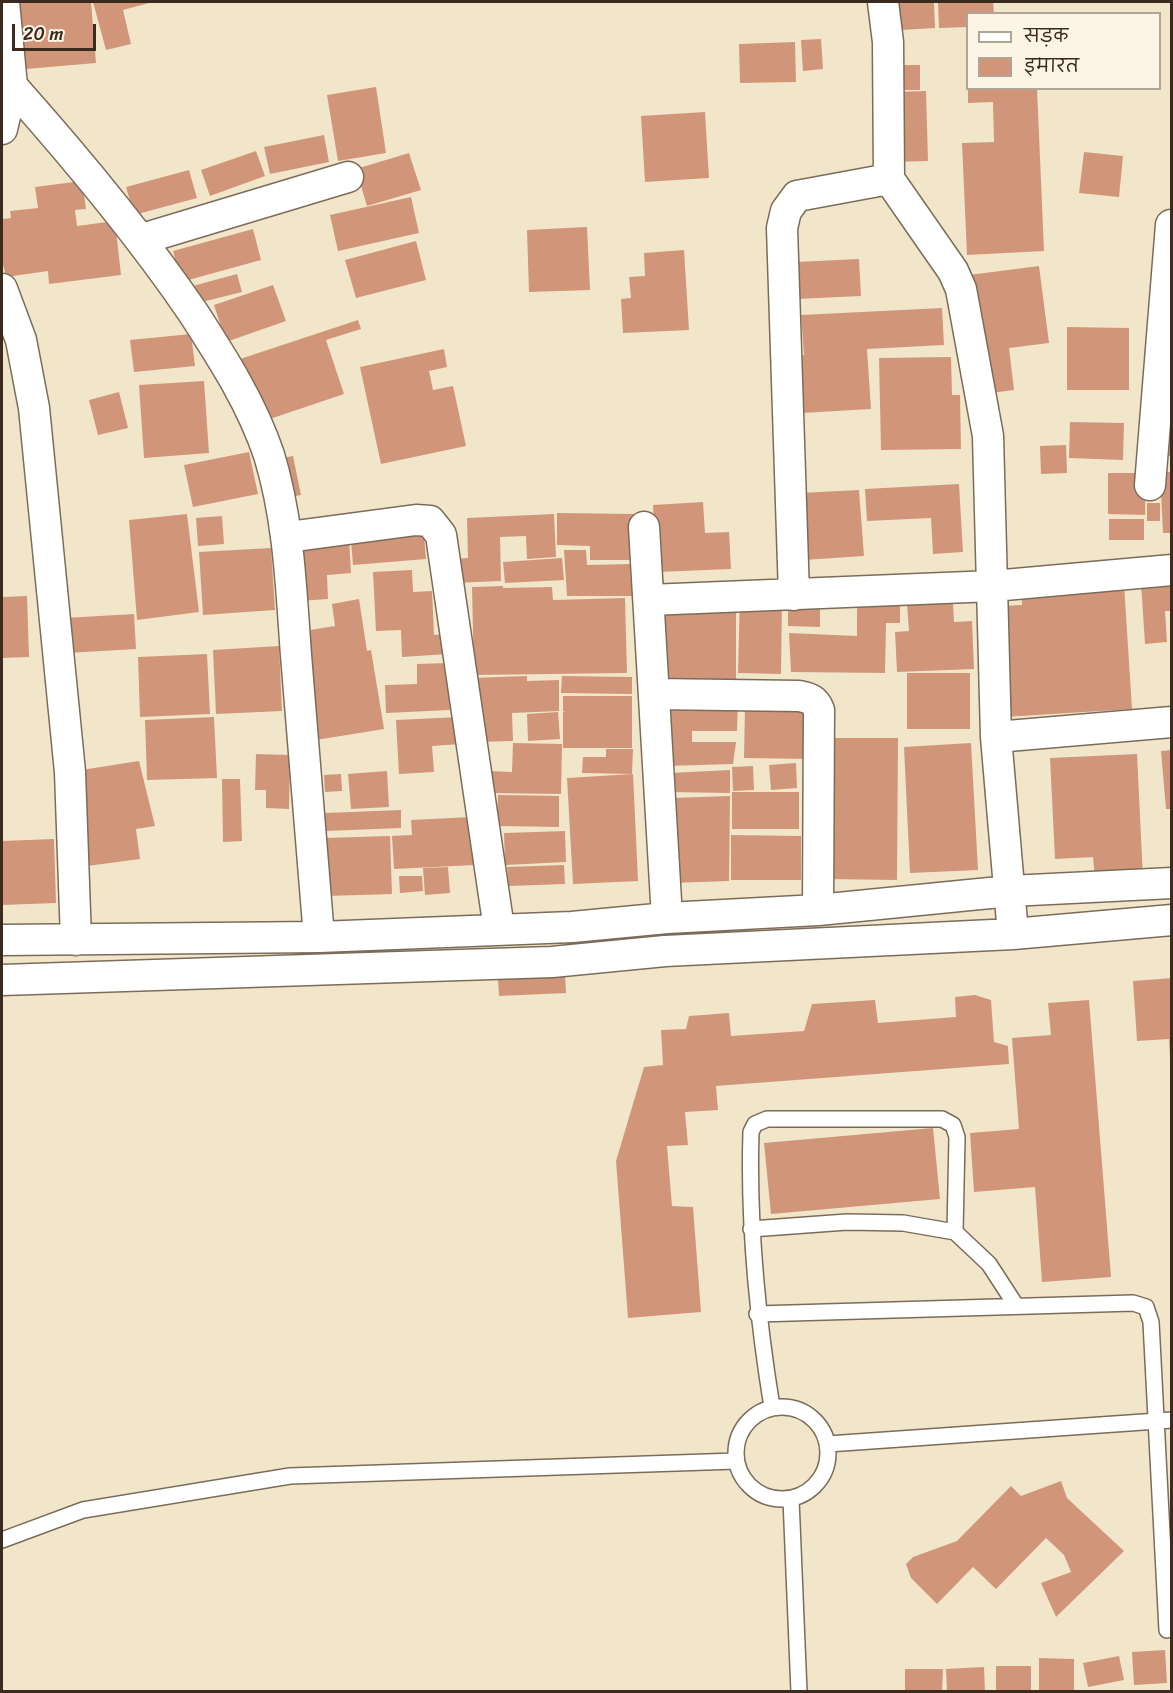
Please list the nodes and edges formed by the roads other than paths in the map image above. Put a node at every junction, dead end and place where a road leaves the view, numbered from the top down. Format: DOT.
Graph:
graph roads {
  1 [pos="4,2"];
  2 [pos="883,2"];
  3 [pos="12,86"];
  4 [pos="2,129"];
  5 [pos="348,177"];
  6 [pos="889,179"];
  7 [pos="1171,224"];
  8 [pos="142,239"];
  9 [pos="2,290"];
  10 [pos="1150,484"];
  11 [pos="644,527"];
  12 [pos="288,537"];
  13 [pos="1172,570"];
  14 [pos="993,586"];
  15 [pos="794,595"];
  16 [pos="649,600"];
  17 [pos="655,694"];
  18 [pos="1172,722"];
  19 [pos="996,737"];
  20 [pos="1172,883"];
  21 [pos="1010,891"];
  22 [pos="818,910"];
  23 [pos="667,918"];
  24 [pos="1172,920"];
  25 [pos="499,929"];
  26 [pos="1012,934"];
  27 [pos="320,937"];
  28 [pos="2,940"];
  29 [pos="76,940"];
  30 [pos="2,980"];
  31 [pos="751,1228"];
  32 [pos="954,1232"];
  33 [pos="1015,1304"];
  34 [pos="757,1314"];
  35 [pos="772,1407"];
  36 [pos="1154,1420"];
  37 [pos="1172,1420"];
  38 [pos="828,1444"];
  39 [pos="736,1461"];
  40 [pos="791,1499"];
  41 [pos="2,1540"];
  42 [pos="1167,1630"];
  43 [pos="799,1692"];
  1 -- 3 [label="street"];
  2 -- 6 [label="street"];
  3 -- 4 [label="street"];
  3 -- 8 [label="street"];
  5 -- 8 [label="street"];
  6 -- 14 [label="street"];
  6 -- 15 [label="street"];
  7 -- 10 [label="street"];
  8 -- 12 [label="street"];
  9 -- 29 [label="street"];
  11 -- 16 [label="street"];
  12 -- 25 [label="street"];
  12 -- 27 [label="street"];
  13 -- 14 [label="street"];
  14 -- 15 [label="street"];
  14 -- 19 [label="street"];
  15 -- 16 [label="street"];
  16 -- 17 [label="street"];
  17 -- 22 [label="street"];
  17 -- 23 [label="street"];
  18 -- 19 [label="street"];
  19 -- 21 [label="street"];
  20 -- 21 [label="street"];
  21 -- 22 [label="street"];
  21 -- 26 [label="street"];
  22 -- 23 [label="street"];
  23 -- 25 [label="street"];
  24 -- 26 [label="street"];
  25 -- 27 [label="street"];
  26 -- 30 [label="street"];
  27 -- 29 [label="street"];
  28 -- 29 [label="street"];
  31 -- 32 [label="lane"];
  31 -- 32 [label="lane"];
  31 -- 34 [label="lane"];
  32 -- 33 [label="lane"];
  33 -- 34 [label="lane"];
  33 -- 36 [label="lane"];
  34 -- 35 [label="lane"];
  35 -- 38 [label="lane"];
  35 -- 39 [label="lane"];
  36 -- 37 [label="lane"];
  36 -- 38 [label="lane"];
  36 -- 42 [label="lane"];
  38 -- 40 [label="lane"];
  39 -- 40 [label="lane"];
  39 -- 41 [label="lane"];
  40 -- 43 [label="lane"];
}
